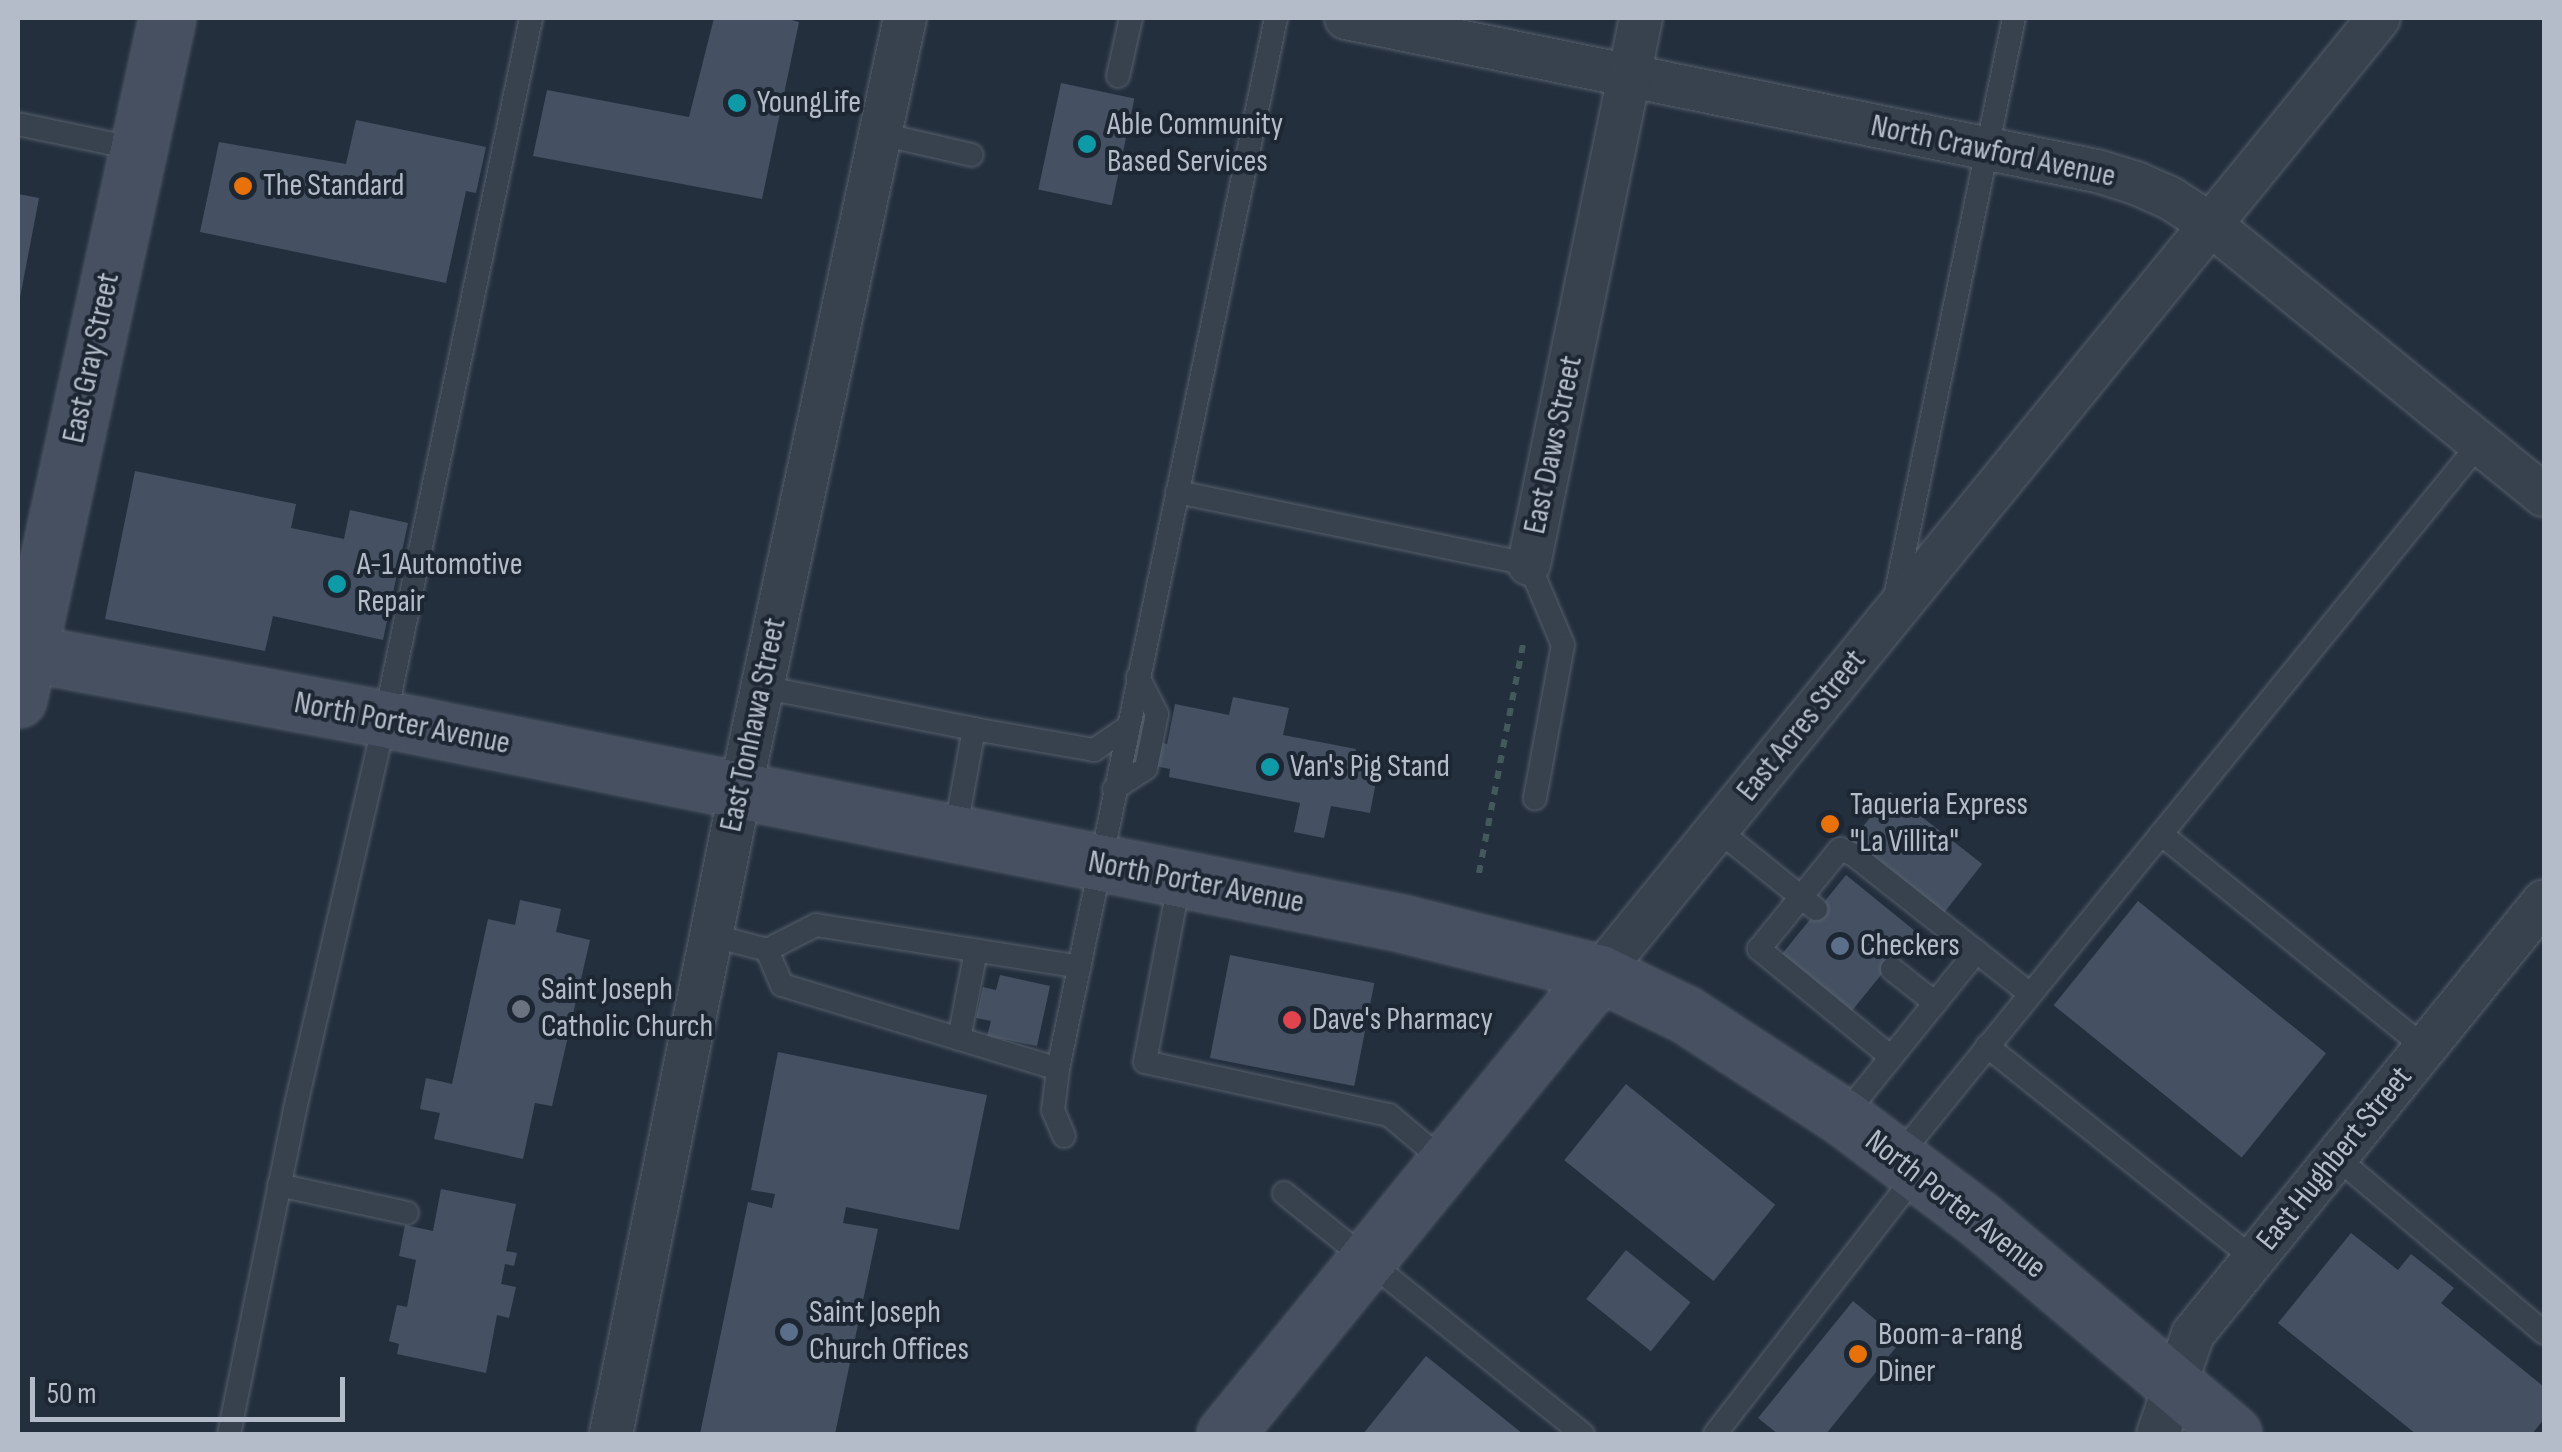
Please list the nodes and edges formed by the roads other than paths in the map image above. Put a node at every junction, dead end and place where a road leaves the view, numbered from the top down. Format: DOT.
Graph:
graph roads {
  1 [pos="167,18"];
  2 [pos="531,18"];
  3 [pos="905,18"];
  4 [pos="1130,18"];
  5 [pos="1276,18"];
  6 [pos="1346,18"];
  7 [pos="1641,18"];
  8 [pos="2014,18"];
  9 [pos="2379,18"];
  10 [pos="1118,76"];
  11 [pos="1628,78"];
  12 [pos="18,124"];
  13 [pos="881,134"];
  14 [pos="138,149"];
  15 [pos="1986,149"];
  16 [pos="972,155"];
  17 [pos="2210,224"];
  18 [pos="2480,443"];
  19 [pos="1178,492"];
  20 [pos="2544,495"];
  21 [pos="1529,564"];
  22 [pos="1891,616"];
  23 [pos="21,668"];
  24 [pos="1138,676"];
  25 [pos="762,687"];
  26 [pos="385,719"];
  27 [pos="1127,728"];
  28 [pos="974,729"];
  29 [pos="1114,790"];
  30 [pos="740,792"];
  31 [pos="1535,798"];
  32 [pos="1718,830"];
  33 [pos="2160,834"];
  34 [pos="954,835"];
  35 [pos="1098,864"];
  36 [pos="1180,878"];
  37 [pos="2544,901"];
  38 [pos="1808,903"];
  39 [pos="710,934"];
  40 [pos="767,950"];
  41 [pos="976,950"];
  42 [pos="1976,951"];
  43 [pos="1080,967"];
  44 [pos="1892,969"];
  45 [pos="1600,973"];
  46 [pos="2030,993"];
  47 [pos="1935,1003"];
  48 [pos="959,1039"];
  49 [pos="1987,1046"];
  50 [pos="2425,1048"];
  51 [pos="1891,1058"];
  52 [pos="1058,1068"];
  53 [pos="1842,1116"];
  54 [pos="1064,1136"];
  55 [pos="2336,1157"];
  56 [pos="1445,1162"];
  57 [pos="1908,1165"];
  58 [pos="279,1184"];
  59 [pos="1284,1193"];
  60 [pos="408,1214"];
  61 [pos="2254,1258"];
  62 [pos="1366,1260"];
  63 [pos="2544,1332"];
  64 [pos="2166,1410"];
  65 [pos="229,1434"];
  66 [pos="610,1434"];
  67 [pos="1224,1434"];
  68 [pos="1583,1434"];
  69 [pos="1715,1434"];
  70 [pos="2234,1434"];
  1 -- 14 [label="main road, East Gray Street"];
  2 -- 26 [label="lane"];
  3 -- 13 [label="street, East Tonhawa Street"];
  4 -- 10 [label="lane"];
  5 -- 19 [label="lane"];
  6 -- 11 [label="street, North Crawford Avenue"];
  7 -- 11 [label="street, East Daws Street"];
  8 -- 15 [label="lane"];
  9 -- 17 [label="street, East Acres Street"];
  11 -- 15 [label="street, North Crawford Avenue"];
  11 -- 21 [label="street, East Daws Street"];
  12 -- 14 [label="lane"];
  13 -- 16 [label="lane"];
  13 -- 25 [label="street, East Tonhawa Street"];
  14 -- 23 [label="main road, East Gray Street"];
  15 -- 17 [label="street, North Crawford Avenue"];
  15 -- 22 [label="lane"];
  17 -- 18 [label="street, North Crawford Avenue"];
  17 -- 22 [label="street, East Acres Street"];
  18 -- 20 [label="street, North Crawford Avenue"];
  18 -- 33 [label="lane"];
  19 -- 21 [label="lane"];
  19 -- 24 [label="lane"];
  21 -- 31 [label="lane"];
  22 -- 32 [label="street, East Acres Street"];
  23 -- 26 [label="main road, North Porter Avenue"];
  24 -- 27 [label="lane"];
  24 -- 29 [label="lane"];
  25 -- 28 [label="lane"];
  25 -- 30 [label="street, East Tonhawa Street"];
  26 -- 30 [label="main road, North Porter Avenue"];
  26 -- 58 [label="lane"];
  27 -- 28 [label="lane"];
  27 -- 29 [label="lane"];
  28 -- 34 [label="lane"];
  29 -- 35 [label="lane"];
  30 -- 34 [label="main road, North Porter Avenue"];
  30 -- 39 [label="street, East Tonhawa Street"];
  32 -- 38 [label="lane"];
  32 -- 45 [label="street, East Acres Street"];
  33 -- 46 [label="lane"];
  33 -- 50 [label="lane"];
  34 -- 35 [label="main road, North Porter Avenue"];
  35 -- 36 [label="main road, North Porter Avenue"];
  35 -- 43 [label="lane"];
  36 -- 45 [label="main road, North Porter Avenue"];
  36 -- 56 [label="lane"];
  37 -- 50 [label="street, East Hughbert Street"];
  38 -- 42 [label="lane"];
  38 -- 51 [label="lane"];
  39 -- 40 [label="lane"];
  39 -- 66 [label="street, East Tonhawa Street"];
  40 -- 41 [label="lane"];
  40 -- 48 [label="lane"];
  41 -- 43 [label="lane"];
  41 -- 48 [label="lane"];
  42 -- 46 [label="lane"];
  42 -- 47 [label="lane"];
  43 -- 52 [label="lane"];
  44 -- 47 [label="lane"];
  45 -- 53 [label="main road, North Porter Avenue"];
  45 -- 56 [label="main road, East Acres Street"];
  46 -- 49 [label="lane"];
  47 -- 51 [label="lane"];
  48 -- 52 [label="lane"];
  49 -- 57 [label="lane"];
  49 -- 61 [label="lane"];
  50 -- 55 [label="street, East Hughbert Street"];
  51 -- 53 [label="lane"];
  52 -- 54 [label="lane"];
  53 -- 57 [label="main road, North Porter Avenue"];
  55 -- 61 [label="street, East Hughbert Street"];
  55 -- 63 [label="lane"];
  56 -- 62 [label="main road, East Acres Street"];
  57 -- 64 [label="main road, North Porter Avenue"];
  57 -- 69 [label="lane"];
  58 -- 60 [label="lane"];
  58 -- 65 [label="lane"];
  59 -- 62 [label="lane"];
  61 -- 64 [label="street, East Hughbert Street"];
  62 -- 67 [label="main road, East Acres Street"];
  62 -- 68 [label="lane"];
  64 -- 70 [label="main road, North Porter Avenue"];
}
